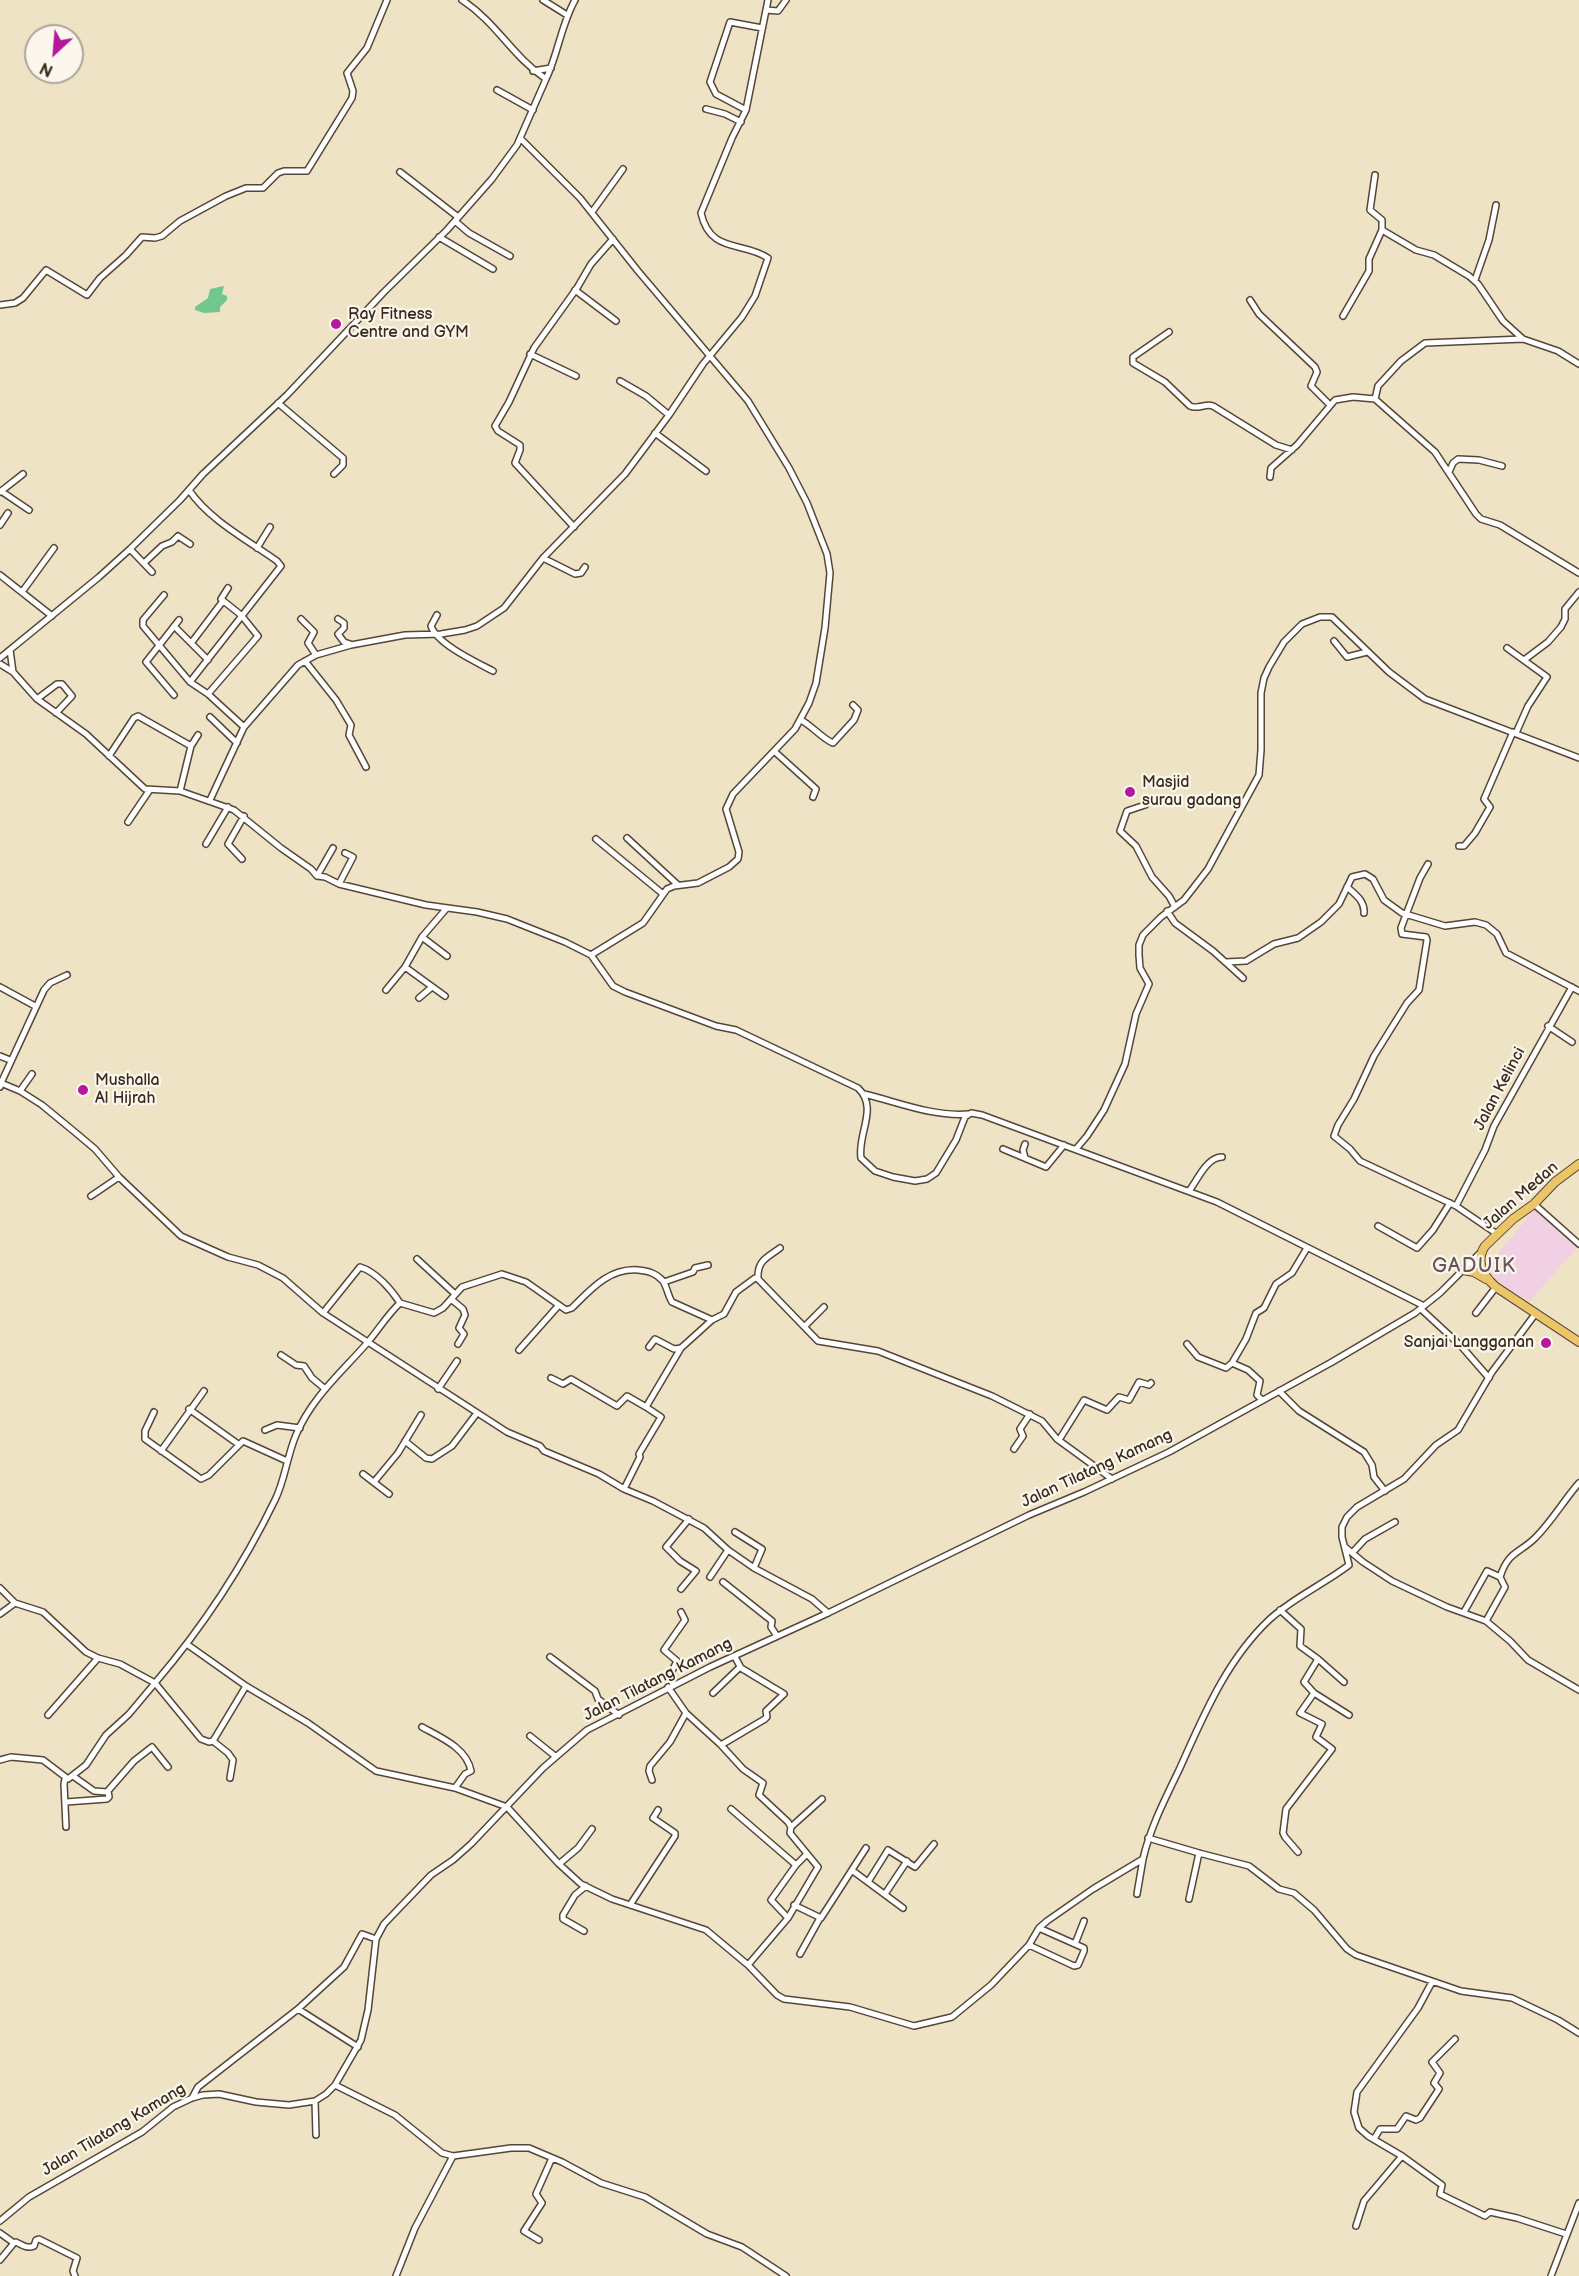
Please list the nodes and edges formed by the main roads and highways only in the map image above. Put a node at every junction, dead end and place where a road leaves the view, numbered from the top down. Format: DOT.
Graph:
graph roads {
  1 [pos="1579,1164"];
  2 [pos="1463,1270"];
  3 [pos="1488,1280"];
  4 [pos="1579,1342"];
  1 -- 3 [label="highway, Jalan Medan"];
  2 -- 3 [label="highway"];
  3 -- 4 [label="highway"];
}
